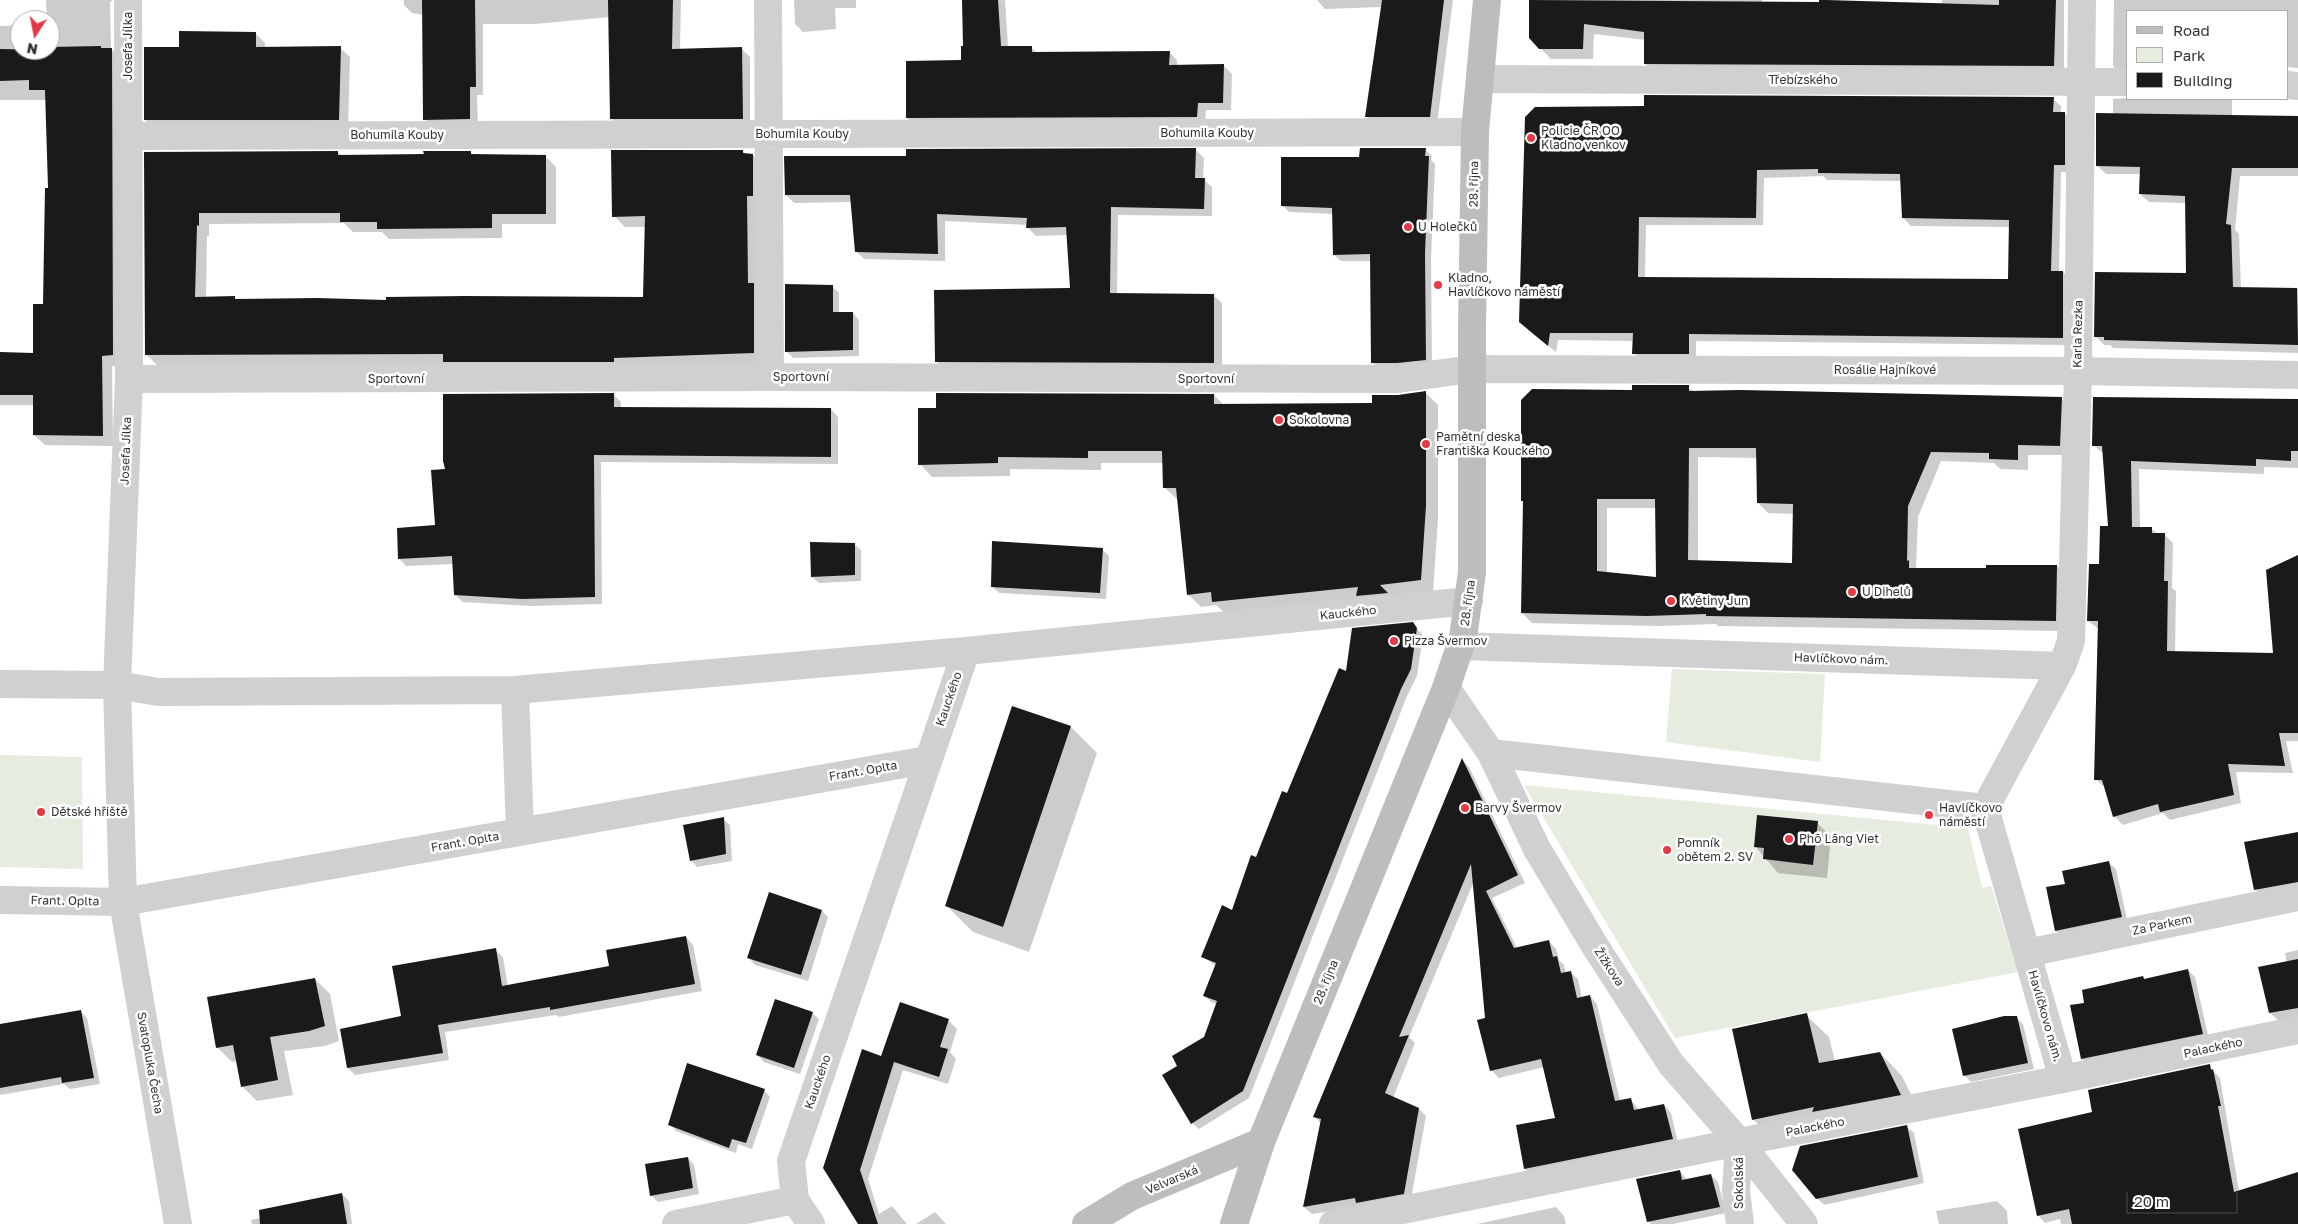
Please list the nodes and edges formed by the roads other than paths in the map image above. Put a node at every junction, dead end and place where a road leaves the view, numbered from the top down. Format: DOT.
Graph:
graph roads {
  1 [pos="128,0"];
  2 [pos="768,0"];
  3 [pos="1487,0"];
  4 [pos="2082,0"];
  5 [pos="1480,79"];
  6 [pos="2082,81"];
  7 [pos="2126,82"];
  8 [pos="1475,132"];
  9 [pos="770,134"];
  10 [pos="128,136"];
  11 [pos="1472,369"];
  12 [pos="2078,371"];
  13 [pos="2298,374"];
  14 [pos="770,377"];
  15 [pos="129,378"];
  16 [pos="1469,601"];
  17 [pos="1460,646"];
  18 [pos="966,651"];
  19 [pos="2062,666"];
  20 [pos="0,684"];
  21 [pos="117,685"];
  22 [pos="1446,688"];
  23 [pos="515,690"];
  24 [pos="1491,753"];
  25 [pos="927,760"];
  26 [pos="1985,808"];
  27 [pos="520,832"];
  28 [pos="2298,897"];
  29 [pos="0,900"];
  30 [pos="123,902"];
  31 [pos="2027,953"];
  32 [pos="2298,1030"];
  33 [pos="2063,1079"];
  34 [pos="1261,1142"];
  35 [pos="1739,1142"];
  36 [pos="795,1200"];
  37 [pos="178,1224"];
  38 [pos="676,1224"];
  39 [pos="811,1224"];
  40 [pos="1086,1224"];
  41 [pos="1234,1224"];
  42 [pos="1333,1224"];
  43 [pos="1740,1224"];
  44 [pos="1804,1224"];
  1 -- 10 [label="street, Josefa Jílka"];
  2 -- 9 [label="street"];
  3 -- 5 [label="main road, 28. října"];
  4 -- 6 [label="street, Karla Rezka"];
  5 -- 6 [label="street, Třebízského"];
  5 -- 8 [label="main road, 28. října"];
  6 -- 7 [label="street, Třebízského"];
  6 -- 12 [label="street, Karla Rezka"];
  8 -- 9 [label="street, Bohumila Kouby"];
  8 -- 11 [label="main road, 28. října"];
  9 -- 10 [label="street, Bohumila Kouby"];
  9 -- 14 [label="street"];
  10 -- 15 [label="street, Josefa Jílka"];
  11 -- 12 [label="street, Rosálie Hajníkové"];
  11 -- 14 [label="street, Sportovní"];
  11 -- 16 [label="main road, 28. října"];
  12 -- 13 [label="street, Rosálie Hajníkové"];
  12 -- 19 [label="street, Karla Rezka"];
  14 -- 15 [label="street, Sportovní"];
  15 -- 21 [label="street, Josefa Jílka"];
  16 -- 17 [label="main road, 28. října"];
  16 -- 18 [label="street, Kauckého"];
  17 -- 19 [label="street, Havlíčkovo nám."];
  17 -- 22 [label="main road, 28. října"];
  18 -- 23 [label="street"];
  18 -- 25 [label="street, Kauckého"];
  19 -- 26 [label="street"];
  20 -- 21 [label="street"];
  21 -- 23 [label="street"];
  21 -- 30 [label="street, Josefa Jílka"];
  22 -- 24 [label="street, Žižkova"];
  22 -- 34 [label="main road, 28. října"];
  23 -- 27 [label="street"];
  24 -- 26 [label="street"];
  24 -- 35 [label="street, Žižkova"];
  25 -- 27 [label="street, Frant. Oplta"];
  25 -- 36 [label="street, Kauckého"];
  26 -- 31 [label="street, Havlíčkovo nám."];
  27 -- 30 [label="street, Frant. Oplta"];
  28 -- 31 [label="street, Za Parkem"];
  29 -- 30 [label="street, Frant. Oplta"];
  30 -- 37 [label="street, Svatopluka Čecha"];
  31 -- 33 [label="street, Havlíčkovo nám."];
  32 -- 33 [label="street, Palackého"];
  33 -- 35 [label="street, Palackého"];
  34 -- 40 [label="main road, Velvarská"];
  34 -- 41 [label="main road, 28. října"];
  35 -- 42 [label="street, Palackého"];
  35 -- 43 [label="street, Sokolská"];
  35 -- 44 [label="street, Žižkova"];
  36 -- 38 [label="street"];
  36 -- 39 [label="street, Kauckého"];
}
